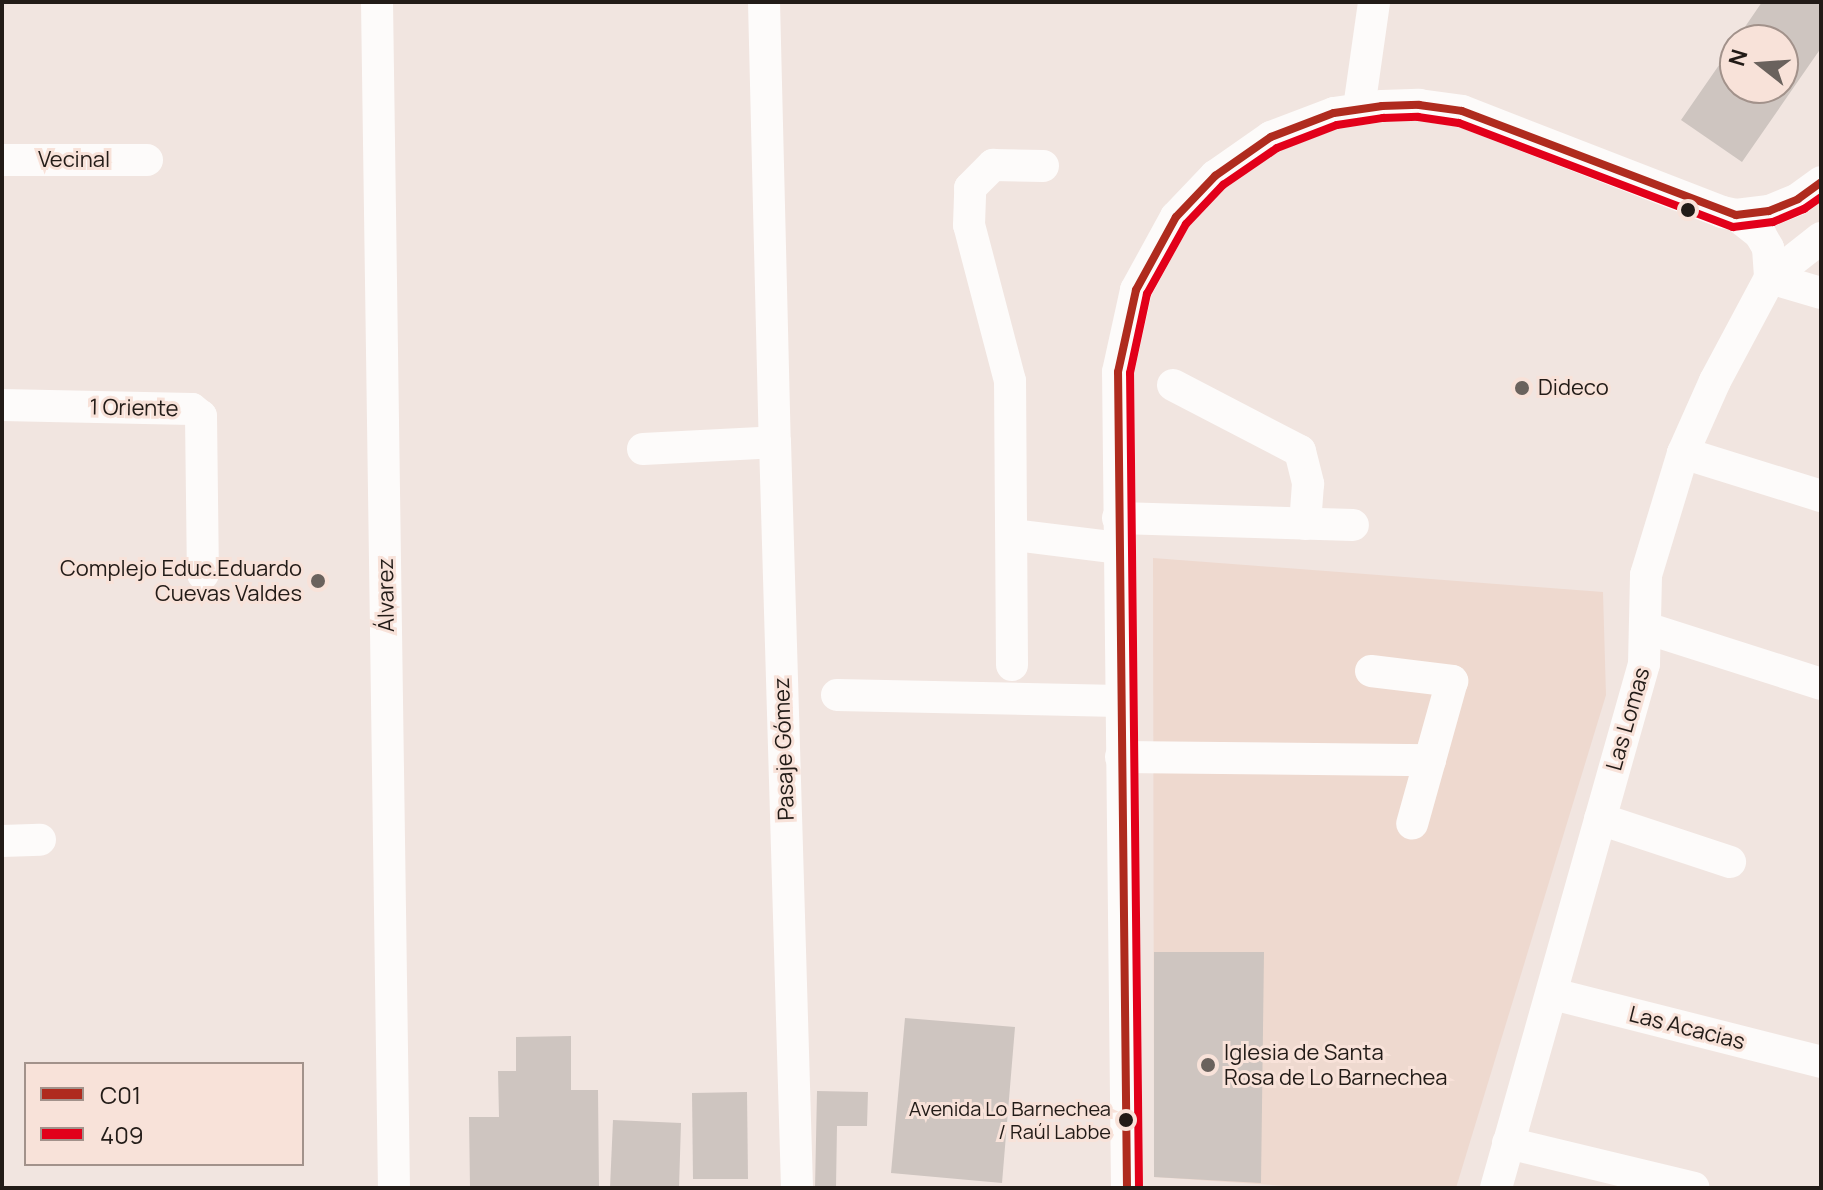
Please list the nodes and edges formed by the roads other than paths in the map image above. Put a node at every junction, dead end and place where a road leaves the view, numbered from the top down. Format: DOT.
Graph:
graph roads {
  1 [pos="377,2"];
  2 [pos="764,2"];
  3 [pos="1374,2"];
  4 [pos="1359,108"];
  5 [pos="2,160"];
  6 [pos="147,160"];
  7 [pos="1043,166"];
  8 [pos="1821,182"];
  9 [pos="1736,215"];
  10 [pos="1821,238"];
  11 [pos="1770,278"];
  12 [pos="1821,293"];
  13 [pos="1173,385"];
  14 [pos="2,405"];
  15 [pos="775,442"];
  16 [pos="643,449"];
  17 [pos="1683,453"];
  18 [pos="1821,496"];
  19 [pos="1305,524"];
  20 [pos="1353,525"];
  21 [pos="1118,533"];
  22 [pos="1014,535"];
  23 [pos="203,574"];
  24 [pos="1646,628"];
  25 [pos="1012,665"];
  26 [pos="1371,671"];
  27 [pos="1821,684"];
  28 [pos="837,695"];
  29 [pos="1119,701"];
  30 [pos="1121,757"];
  31 [pos="1430,760"];
  32 [pos="1600,819"];
  33 [pos="1412,824"];
  34 [pos="40,840"];
  35 [pos="2,841"];
  36 [pos="1730,862"];
  37 [pos="1553,994"];
  38 [pos="1821,1062"];
  39 [pos="1508,1143"];
  40 [pos="394,1188"];
  41 [pos="797,1188"];
  42 [pos="1127,1188"];
  43 [pos="1496,1188"];
  44 [pos="1694,1188"];
  1 -- 40 [label="street, Álvarez"];
  2 -- 15 [label="street, Pasaje Gómez"];
  3 -- 4 [label="street"];
  4 -- 9 [label="street"];
  4 -- 21 [label="street"];
  5 -- 6 [label="street, Vecinal"];
  7 -- 22 [label="street"];
  8 -- 9 [label="street"];
  9 -- 11 [label="street"];
  10 -- 11 [label="street, Las Lomas"];
  11 -- 12 [label="street"];
  11 -- 17 [label="street, Las Lomas"];
  13 -- 19 [label="street"];
  14 -- 23 [label="street, 1 Oriente"];
  15 -- 16 [label="street"];
  15 -- 41 [label="street, Pasaje Gómez"];
  17 -- 18 [label="street"];
  17 -- 24 [label="street, Las Lomas"];
  19 -- 20 [label="street"];
  19 -- 21 [label="street"];
  21 -- 22 [label="street"];
  21 -- 29 [label="street"];
  22 -- 25 [label="street"];
  24 -- 27 [label="street"];
  24 -- 32 [label="street, Las Lomas"];
  26 -- 31 [label="street"];
  28 -- 29 [label="street"];
  29 -- 30 [label="street"];
  30 -- 31 [label="street"];
  30 -- 42 [label="street"];
  31 -- 33 [label="street"];
  32 -- 36 [label="street"];
  32 -- 37 [label="street, Las Lomas"];
  34 -- 35 [label="street"];
  37 -- 38 [label="street, Las Acacias"];
  37 -- 39 [label="street, Las Lomas"];
  39 -- 43 [label="street, Las Lomas"];
  39 -- 44 [label="street"];
}
